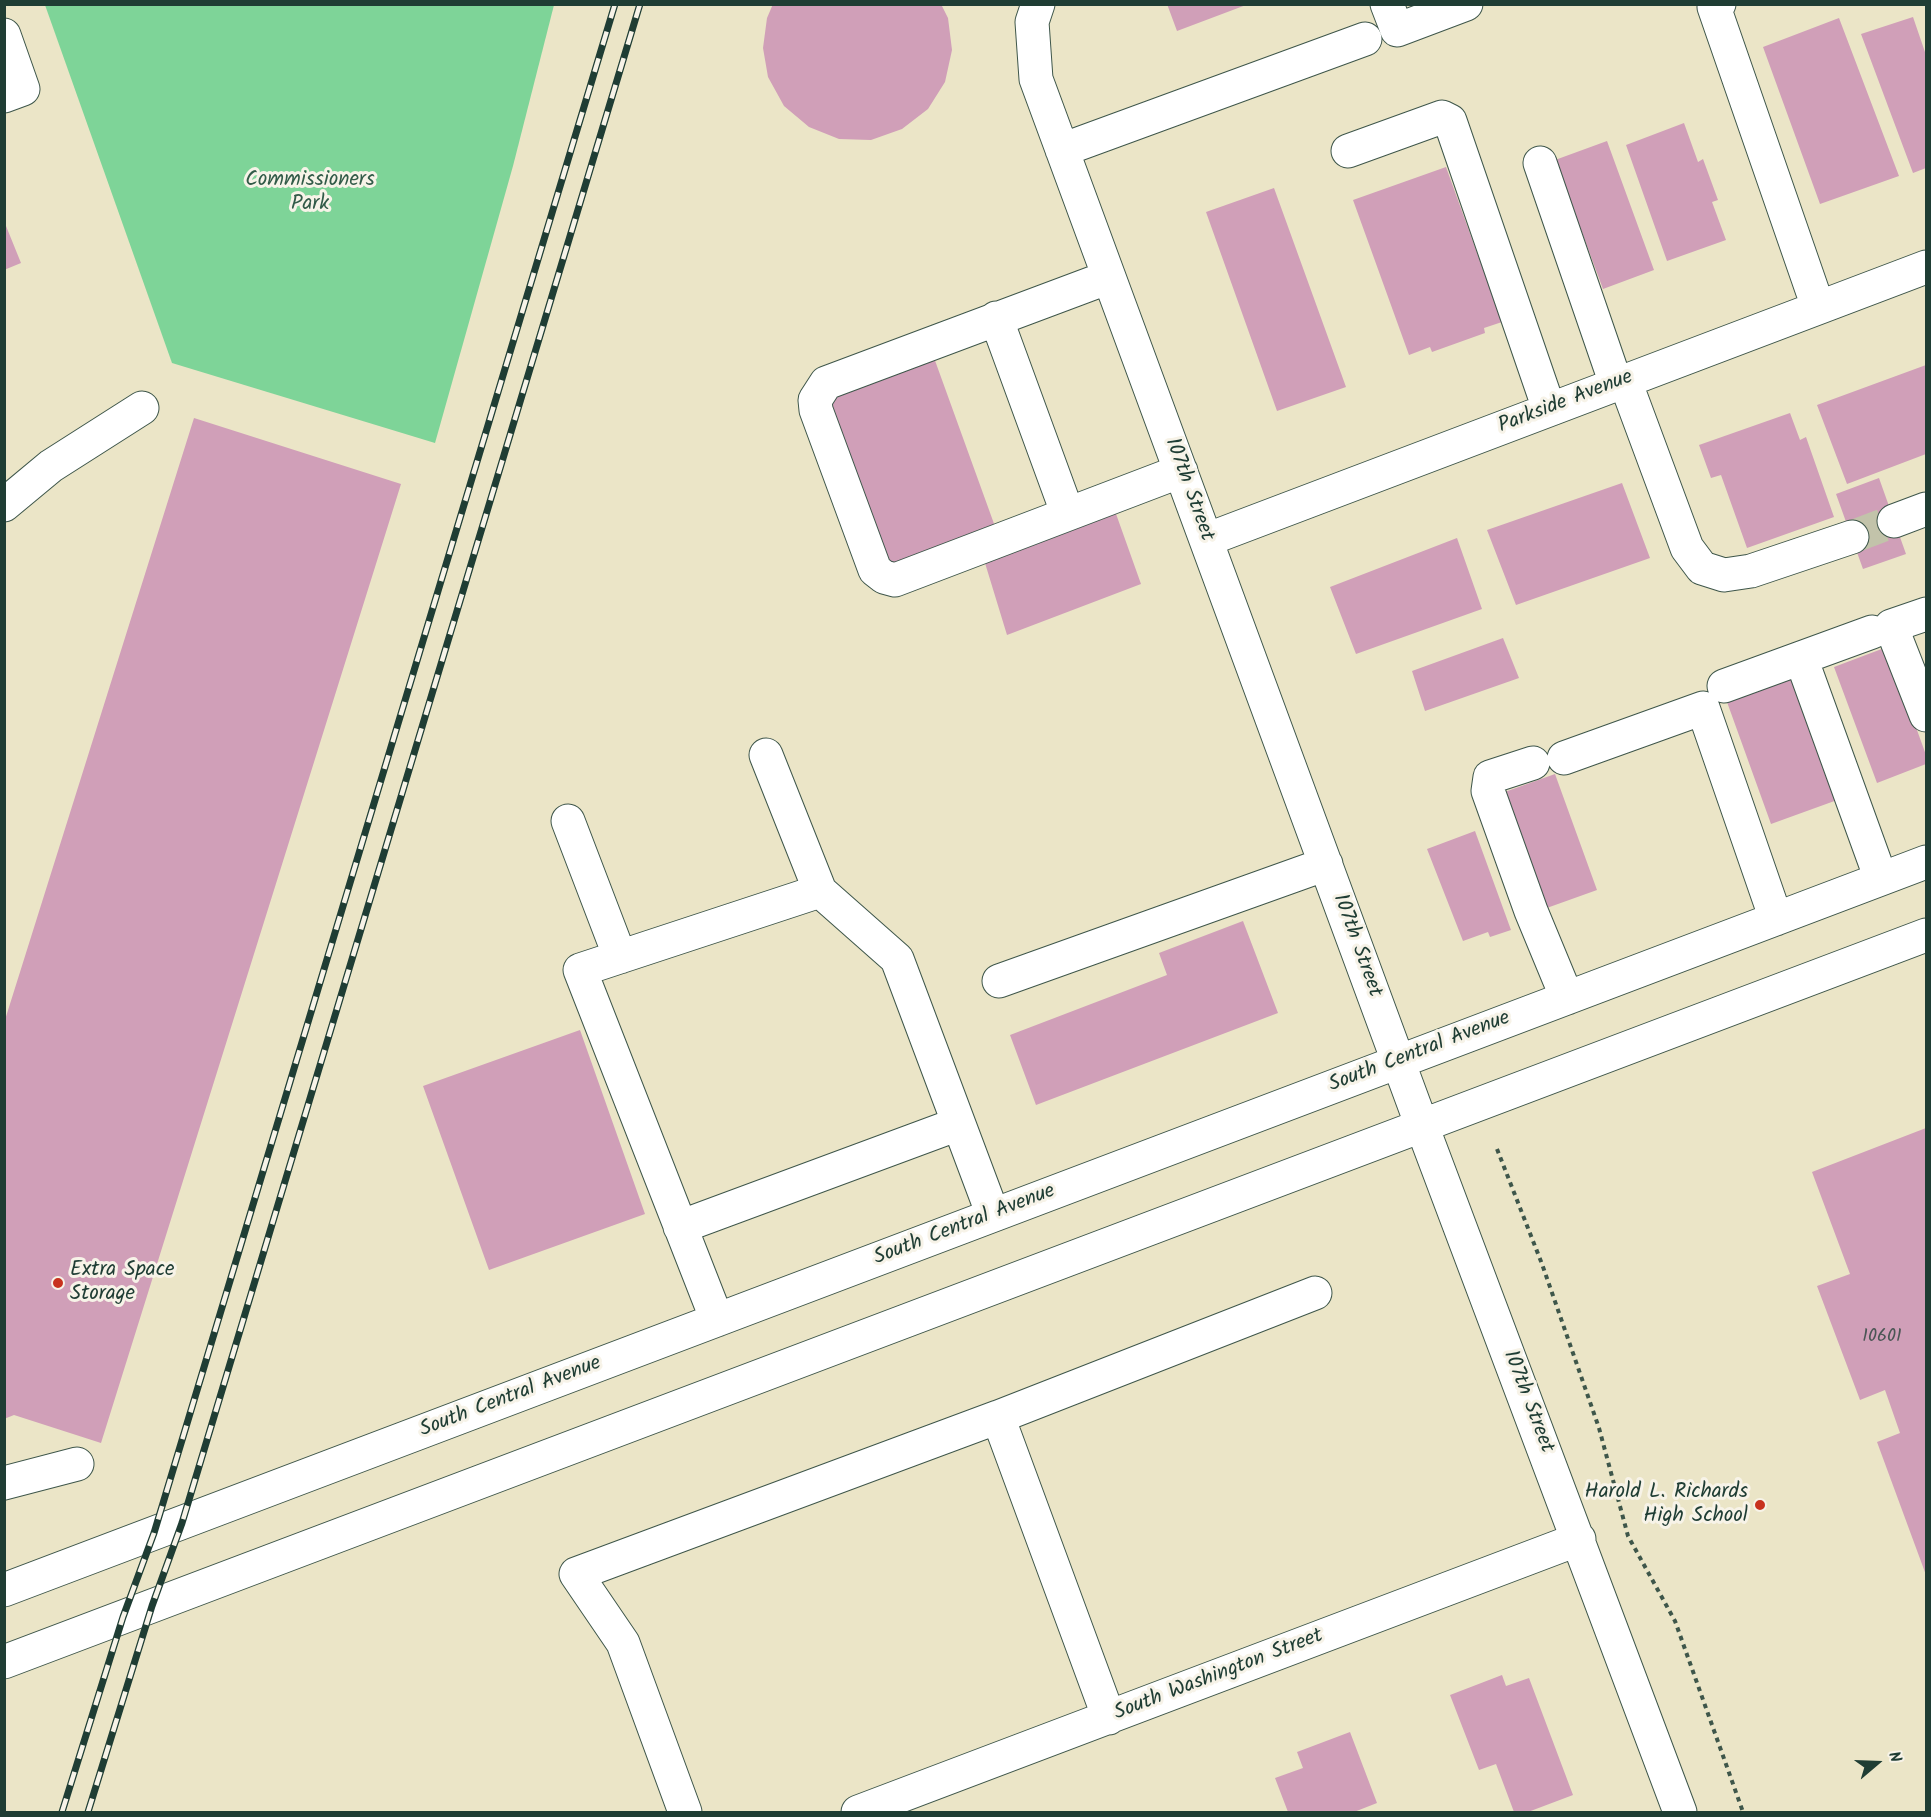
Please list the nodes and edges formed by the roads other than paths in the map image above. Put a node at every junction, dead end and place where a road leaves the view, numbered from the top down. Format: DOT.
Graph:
graph roads {
  1 [pos="1038,4"];
  2 [pos="1387,4"];
  3 [pos="1466,4"];
  4 [pos="1719,4"];
  5 [pos="4,35"];
  6 [pos="1365,39"];
  7 [pos="4,96"];
  8 [pos="1062,150"];
  9 [pos="1348,152"];
  10 [pos="1540,163"];
  11 [pos="1926,267"];
  12 [pos="1109,277"];
  13 [pos="1818,307"];
  14 [pos="996,318"];
  15 [pos="1621,382"];
  16 [pos="142,408"];
  17 [pos="1549,409"];
  18 [pos="1181,471"];
  19 [pos="4,505"];
  20 [pos="1926,509"];
  21 [pos="1067,512"];
  22 [pos="1894,521"];
  23 [pos="1851,537"];
  24 [pos="1206,540"];
  25 [pos="1926,614"];
  26 [pos="1872,632"];
  27 [pos="1801,658"];
  28 [pos="1724,686"];
  29 [pos="1926,715"];
  30 [pos="766,755"];
  31 [pos="1564,758"];
  32 [pos="1533,763"];
  33 [pos="568,822"];
  34 [pos="1926,862"];
  35 [pos="1326,864"];
  36 [pos="1881,879"];
  37 [pos="820,891"];
  38 [pos="1776,919"];
  39 [pos="1926,935"];
  40 [pos="620,957"];
  41 [pos="999,981"];
  42 [pos="1567,998"];
  43 [pos="1398,1061"];
  44 [pos="958,1124"];
  45 [pos="1422,1126"];
  46 [pos="993,1215"];
  47 [pos="680,1227"];
  48 [pos="1315,1293"];
  49 [pos="717,1320"];
  50 [pos="998,1417"];
  51 [pos="77,1464"];
  52 [pos="4,1483"];
  53 [pos="1579,1539"];
  54 [pos="4,1590"];
  55 [pos="4,1662"];
  56 [pos="1109,1718"];
  57 [pos="685,1812"];
  58 [pos="858,1812"];
  59 [pos="1680,1812"];
  1 -- 8 [label="street, 107th Street"];
  2 -- 3 [label="street"];
  4 -- 13 [label="street"];
  5 -- 7 [label="street"];
  6 -- 8 [label="street"];
  8 -- 12 [label="street, 107th Street"];
  9 -- 17 [label="street"];
  10 -- 15 [label="street"];
  11 -- 13 [label="street, Parkside Avenue"];
  12 -- 14 [label="street"];
  12 -- 18 [label="street, 107th Street"];
  13 -- 15 [label="street, Parkside Avenue"];
  14 -- 21 [label="street"];
  14 -- 21 [label="street"];
  15 -- 17 [label="street, Parkside Avenue"];
  15 -- 23 [label="street"];
  16 -- 19 [label="street"];
  17 -- 24 [label="street, Parkside Avenue"];
  18 -- 21 [label="street"];
  18 -- 24 [label="street, 107th Street"];
  20 -- 22 [label="street"];
  24 -- 35 [label="street, 107th Street"];
  25 -- 29 [label="street"];
  26 -- 27 [label="street"];
  27 -- 28 [label="street"];
  27 -- 36 [label="street"];
  30 -- 37 [label="street"];
  31 -- 38 [label="street"];
  32 -- 42 [label="street"];
  33 -- 40 [label="street"];
  34 -- 36 [label="street, South Central Avenue"];
  35 -- 41 [label="street"];
  35 -- 43 [label="street, 107th Street"];
  36 -- 38 [label="street, South Central Avenue"];
  37 -- 40 [label="street"];
  37 -- 44 [label="street"];
  38 -- 42 [label="street, South Central Avenue"];
  39 -- 45 [label="street"];
  40 -- 47 [label="street"];
  42 -- 43 [label="street, South Central Avenue"];
  43 -- 45 [label="street, 107th Street"];
  43 -- 46 [label="street, South Central Avenue"];
  44 -- 46 [label="street"];
  44 -- 47 [label="street"];
  45 -- 53 [label="street, 107th Street"];
  45 -- 55 [label="street"];
  46 -- 49 [label="street, South Central Avenue"];
  47 -- 49 [label="street"];
  48 -- 50 [label="street"];
  49 -- 54 [label="street, South Central Avenue"];
  50 -- 56 [label="street"];
  50 -- 57 [label="street"];
  51 -- 52 [label="street"];
  53 -- 56 [label="street, South Washington Street"];
  53 -- 59 [label="street, 107th Street"];
  56 -- 58 [label="street, South Washington Street"];
}
